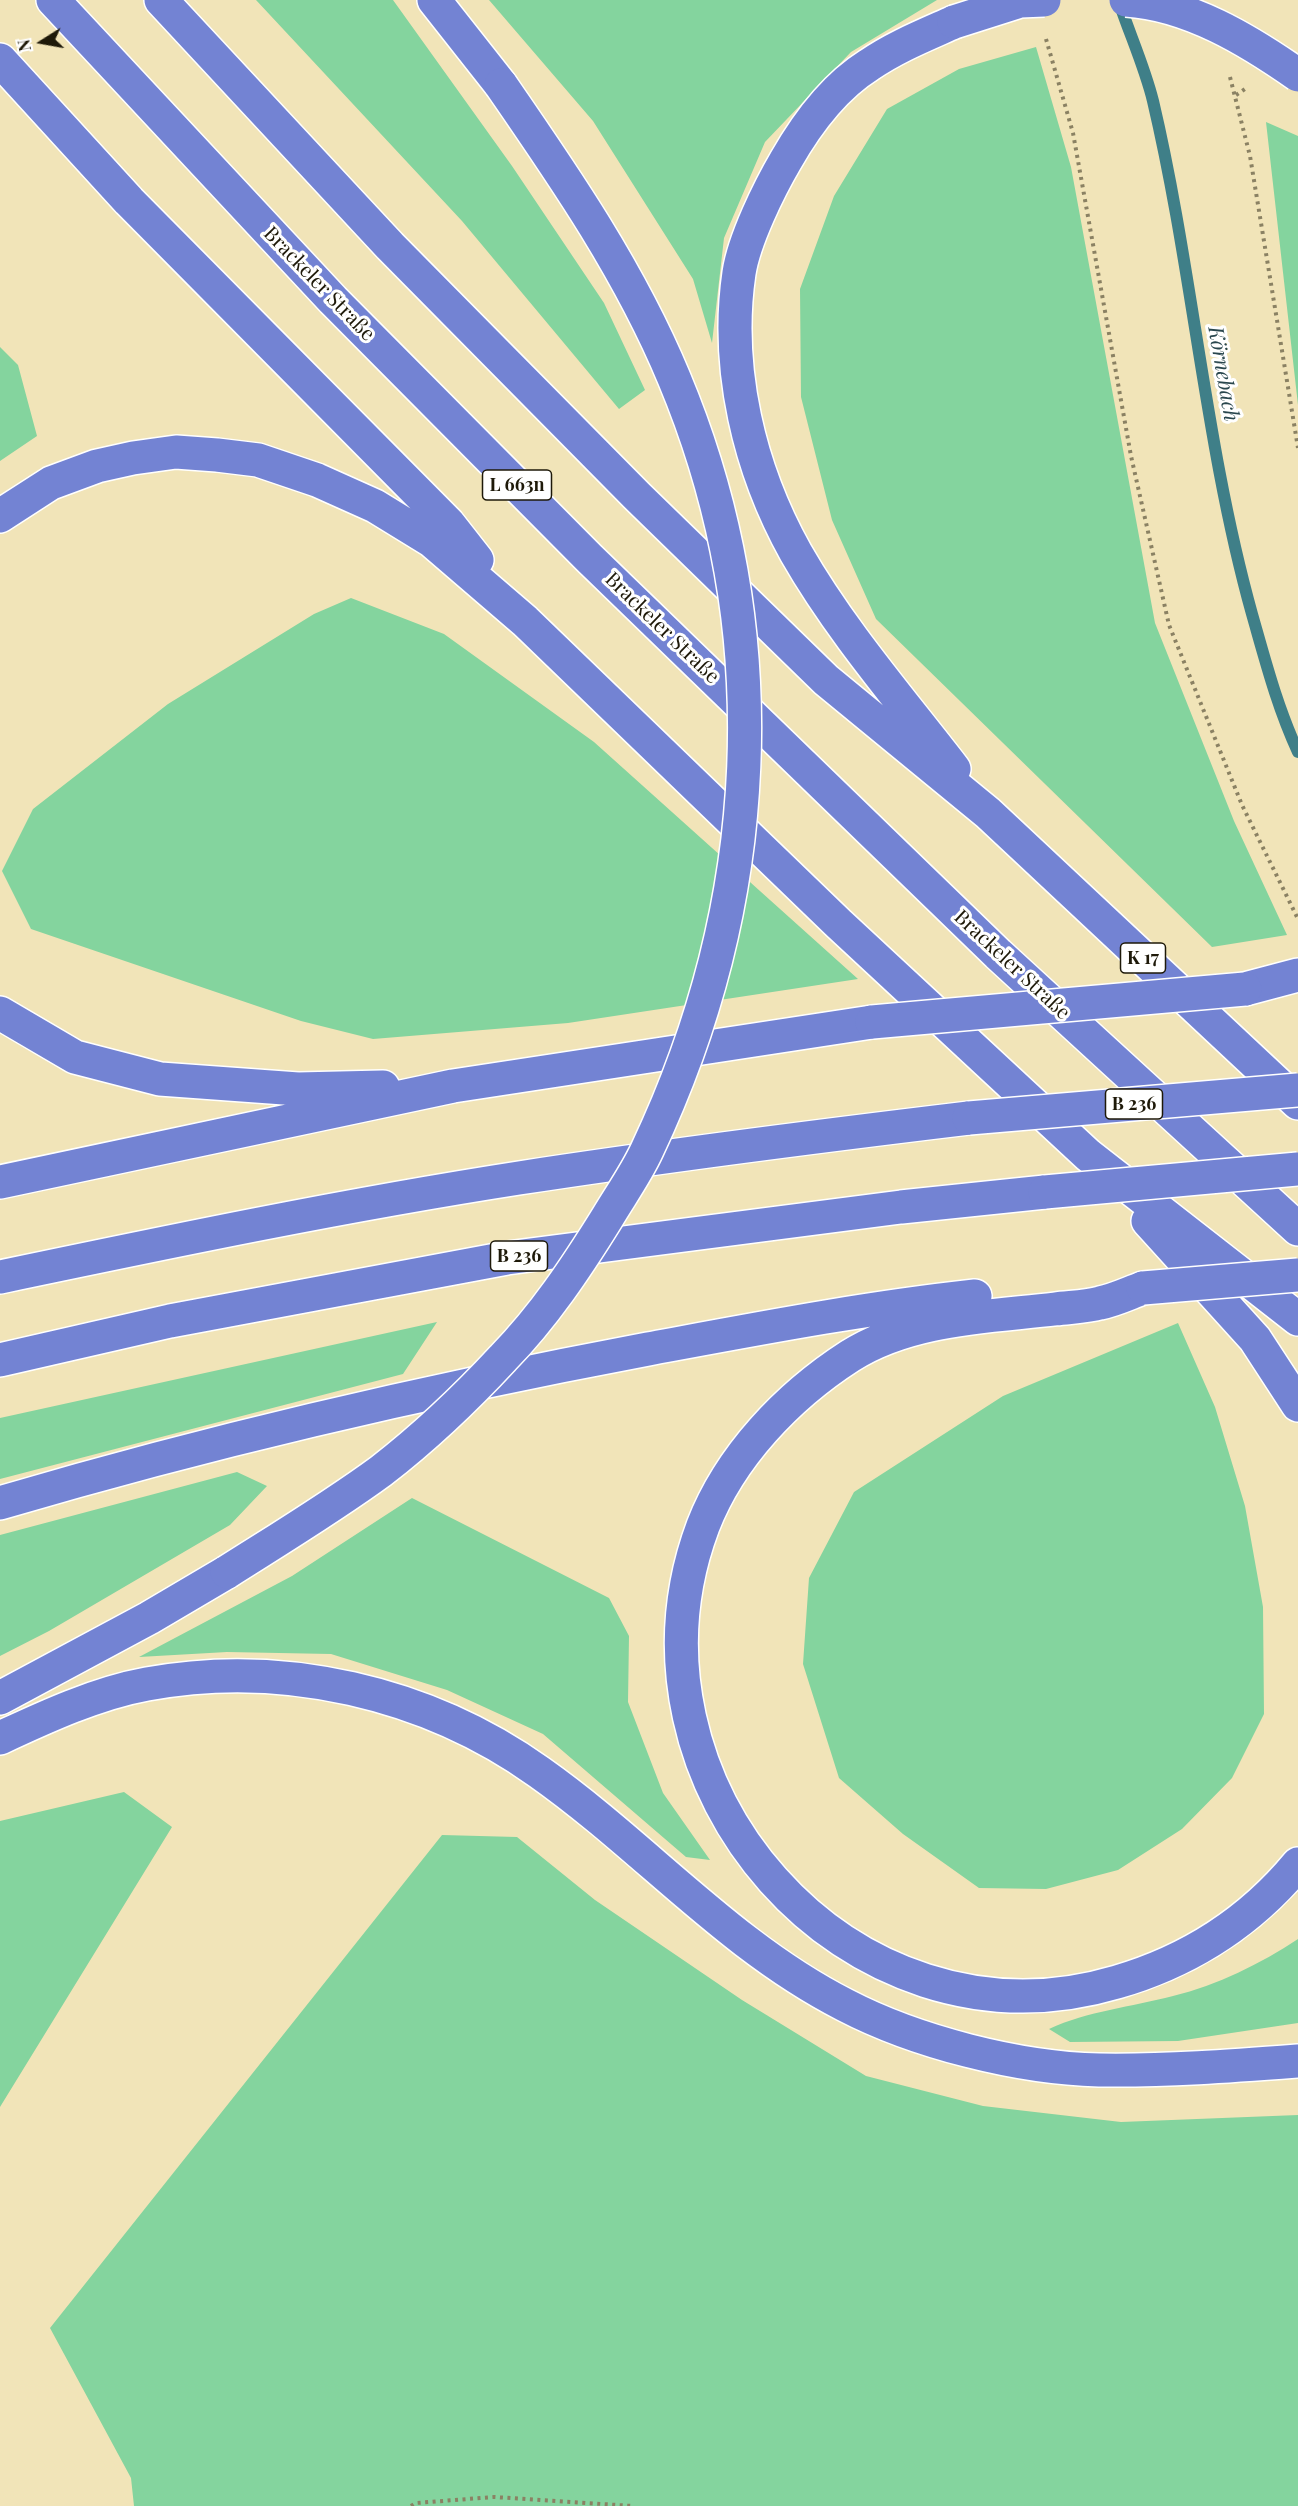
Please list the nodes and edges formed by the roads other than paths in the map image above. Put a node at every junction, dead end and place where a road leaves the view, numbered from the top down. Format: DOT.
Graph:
graph roads {
  1 [pos="53,0"];
  2 [pos="161,0"];
  3 [pos="434,0"];
  4 [pos="1044,0"];
  5 [pos="1126,0"];
  6 [pos="0,60"];
  7 [pos="1298,75"];
  8 [pos="0,516"];
  9 [pos="525,621"];
  10 [pos="988,813"];
  11 [pos="1298,975"];
  12 [pos="1245,989"];
  13 [pos="1298,992"];
  14 [pos="0,1013"];
  15 [pos="453,1086"];
  16 [pos="1298,1090"];
  17 [pos="1298,1103"];
  18 [pos="1088,1155"];
  19 [pos="1298,1169"];
  20 [pos="0,1182"];
  21 [pos="1298,1229"];
  22 [pos="1298,1275"];
  23 [pos="0,1277"];
  24 [pos="1143,1288"];
  25 [pos="1298,1319"];
  26 [pos="0,1360"];
  27 [pos="1298,1405"];
  28 [pos="0,1503"];
  29 [pos="0,1698"];
  30 [pos="0,1738"];
  31 [pos="1298,1864"];
  32 [pos="1298,2061"];
  1 -- 21 [label="highway, Brackeler Straße / L 663n"];
  2 -- 10 [label="highway"];
  3 -- 29 [label="highway, bridge"];
  4 -- 10 [label="highway, bridge"];
  5 -- 7 [label="highway, bridge"];
  6 -- 9 [label="highway"];
  8 -- 9 [label="highway"];
  9 -- 18 [label="highway"];
  10 -- 17 [label="highway, K 17"];
  11 -- 12 [label="highway"];
  12 -- 13 [label="highway"];
  12 -- 15 [label="highway, bridge"];
  14 -- 15 [label="highway"];
  15 -- 20 [label="highway"];
  16 -- 23 [label="highway, B 236, bridge"];
  18 -- 25 [label="highway"];
  18 -- 27 [label="highway"];
  19 -- 26 [label="highway, B 236, bridge"];
  22 -- 24 [label="highway, bridge"];
  24 -- 28 [label="highway"];
  24 -- 31 [label="highway"];
  30 -- 32 [label="highway"];
}
